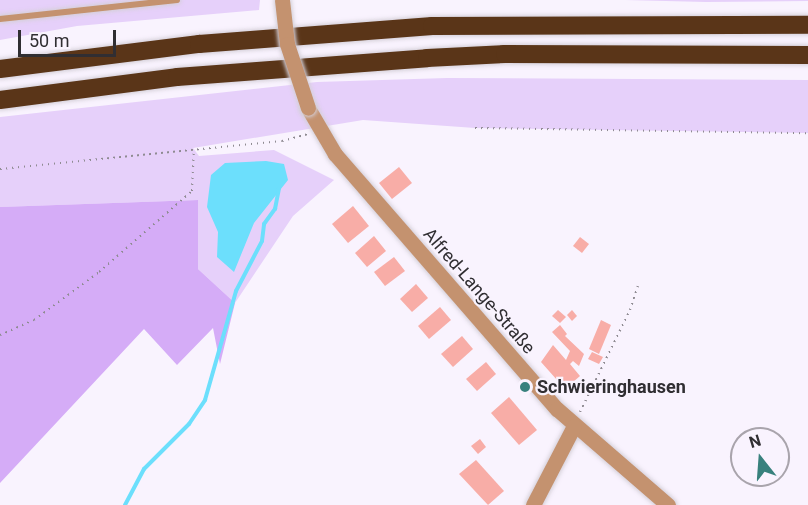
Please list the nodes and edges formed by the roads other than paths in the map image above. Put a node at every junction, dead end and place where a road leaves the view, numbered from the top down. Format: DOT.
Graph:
graph roads {
  1 [pos="177,0"];
  2 [pos="282,0"];
  3 [pos="0,19"];
  4 [pos="808,25"];
  5 [pos="807,55"];
  6 [pos="0,69"];
  7 [pos="0,100"];
  8 [pos="574,426"];
  9 [pos="533,505"];
  10 [pos="668,505"];
  1 -- 3 [label="lane"];
  2 -- 8 [label="street, Alfred-Lange-Straße, bridge"];
  4 -- 6 [label="highway"];
  5 -- 7 [label="highway"];
  8 -- 9 [label="street"];
  8 -- 10 [label="street, Alfred-Lange-Straße"];
}
